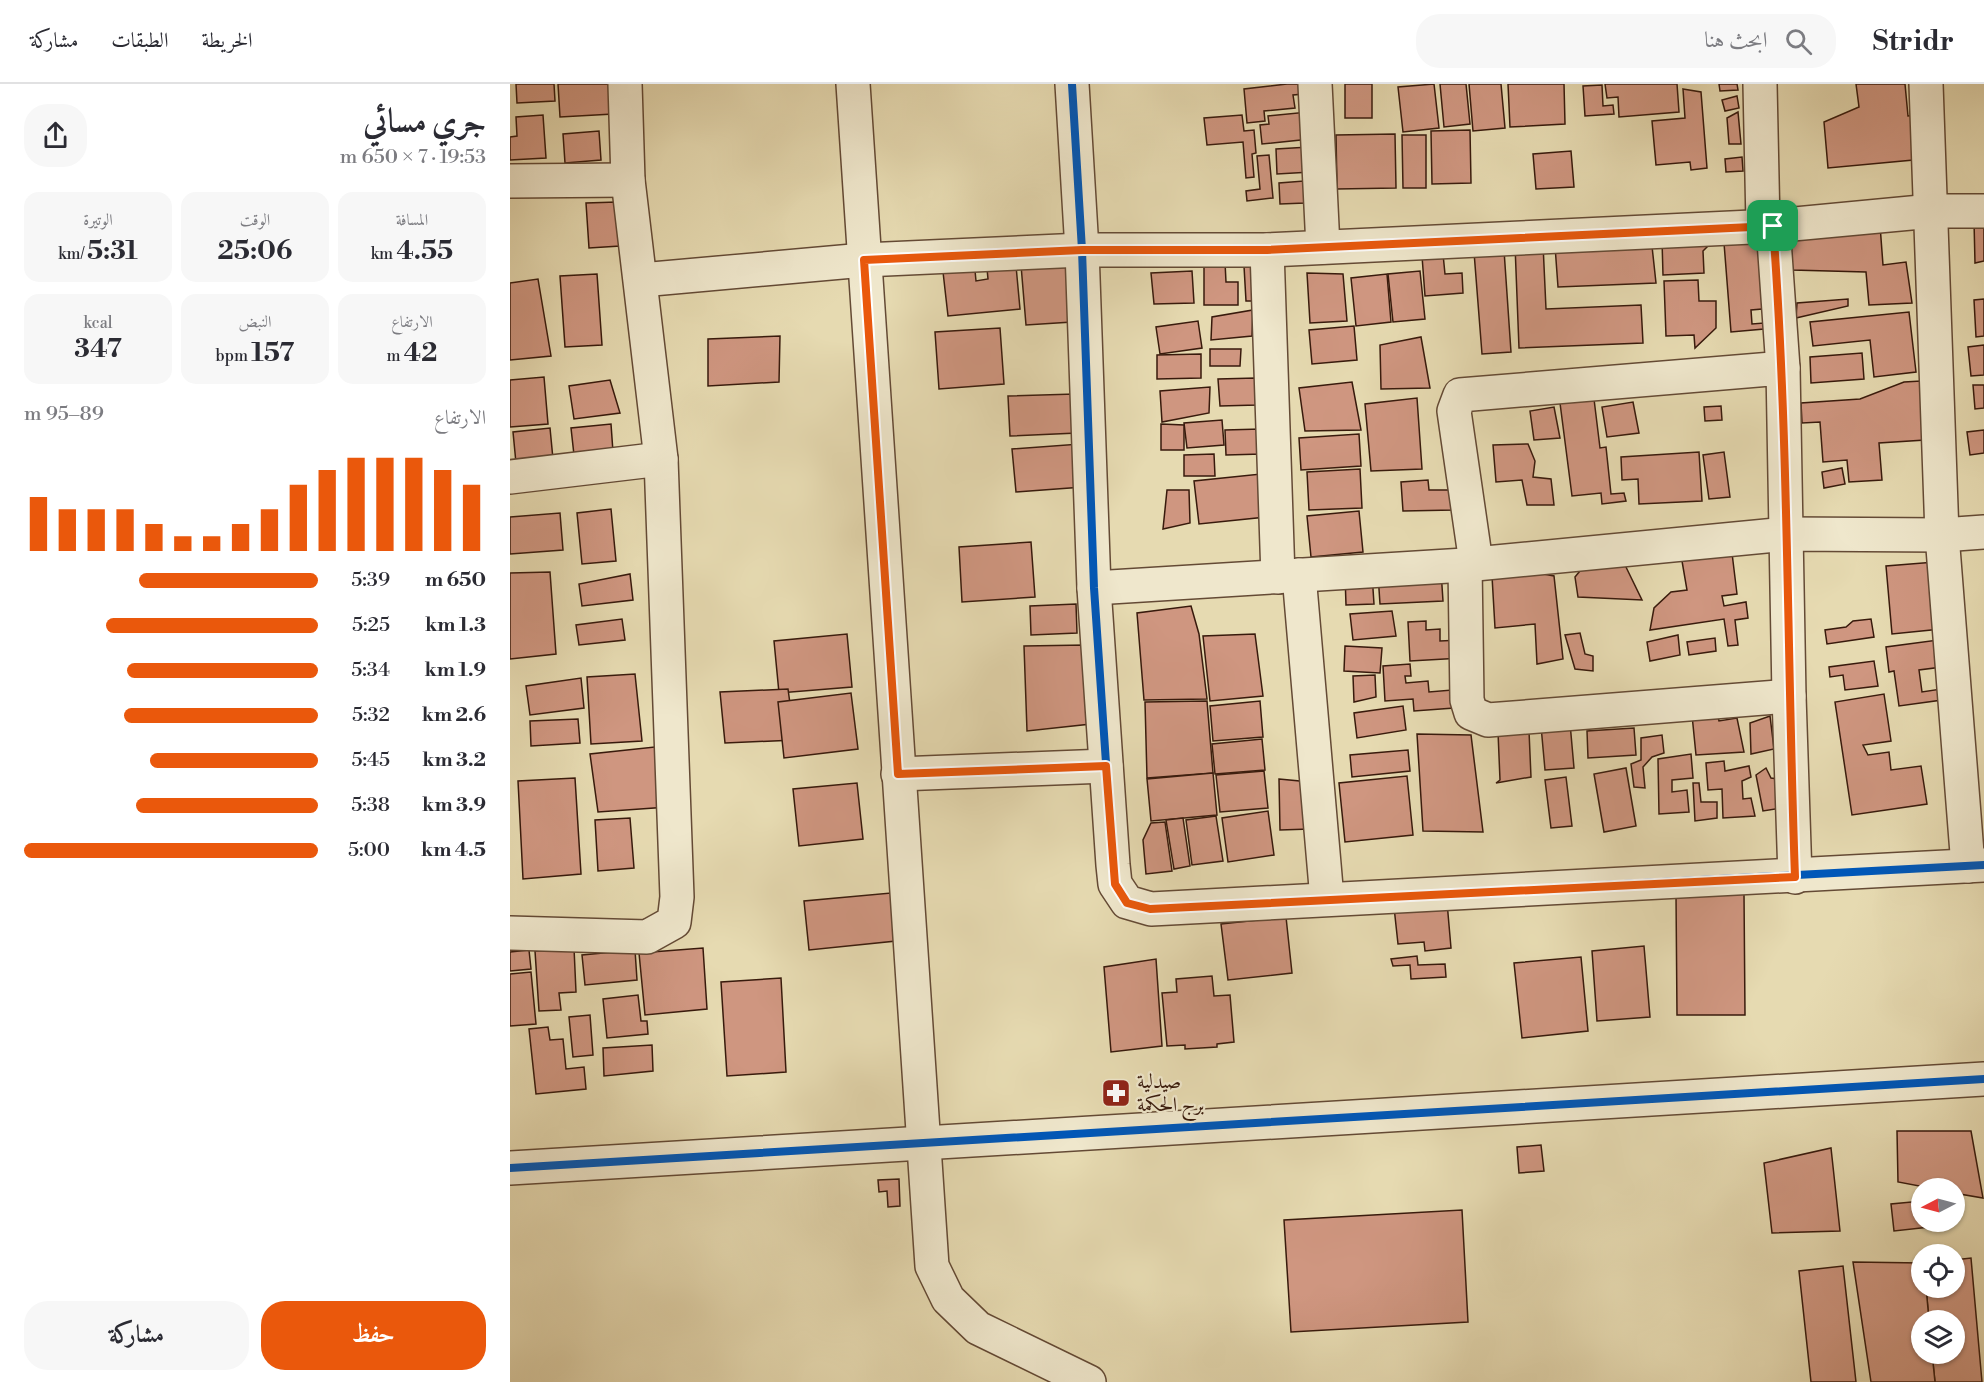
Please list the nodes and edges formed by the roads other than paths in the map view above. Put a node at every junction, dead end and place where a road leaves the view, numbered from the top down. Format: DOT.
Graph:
graph roads {
  1 [pos="625,84"];
  2 [pos="853,84"];
  3 [pos="1072,84"];
  4 [pos="1315,84"];
  5 [pos="1760,84"];
  6 [pos="1926,84"];
  7 [pos="628,180"];
  8 [pos="510,181"];
  9 [pos="1932,211"];
  10 [pos="1984,211"];
  11 [pos="1768,225"];
  12 [pos="1323,247"];
  13 [pos="1082,250"];
  14 [pos="1267,250"];
  15 [pos="864,260"];
  16 [pos="641,280"];
  17 [pos="1783,368"];
  18 [pos="661,459"];
  19 [pos="510,477"];
  20 [pos="1984,532"];
  21 [pos="1786,534"];
  22 [pos="1942,535"];
  23 [pos="1471,564"];
  24 [pos="1288,576"];
  25 [pos="1094,588"];
  26 [pos="1789,696"];
  27 [pos="1106,766"];
  28 [pos="898,774"];
  29 [pos="1976,865"];
  30 [pos="1795,877"];
  31 [pos="1328,899"];
  32 [pos="510,933"];
  33 [pos="1984,1079"];
  34 [pos="922,1143"];
  35 [pos="510,1168"];
  36 [pos="1089,1382"];
  1 -- 7 [label="street"];
  2 -- 15 [label="street"];
  3 -- 13 [label="street"];
  4 -- 12 [label="street"];
  5 -- 11 [label="street"];
  6 -- 9 [label="street"];
  7 -- 8 [label="street"];
  7 -- 16 [label="street"];
  9 -- 10 [label="street"];
  9 -- 11 [label="street"];
  9 -- 22 [label="street"];
  11 -- 12 [label="street"];
  11 -- 17 [label="street"];
  12 -- 14 [label="street"];
  13 -- 14 [label="street"];
  13 -- 15 [label="street"];
  13 -- 25 [label="street"];
  14 -- 24 [label="street"];
  15 -- 16 [label="street"];
  15 -- 28 [label="street"];
  16 -- 18 [label="street"];
  17 -- 21 [label="street"];
  17 -- 23 [label="street"];
  18 -- 19 [label="street"];
  18 -- 32 [label="street"];
  20 -- 22 [label="street"];
  21 -- 22 [label="street"];
  21 -- 23 [label="street"];
  21 -- 26 [label="street"];
  22 -- 29 [label="street"];
  23 -- 24 [label="street"];
  23 -- 26 [label="street"];
  24 -- 25 [label="street"];
  24 -- 31 [label="street"];
  25 -- 27 [label="street"];
  26 -- 30 [label="street"];
  27 -- 28 [label="street"];
  27 -- 31 [label="street"];
  28 -- 34 [label="street"];
  29 -- 30 [label="street"];
  30 -- 31 [label="street"];
  33 -- 34 [label="street"];
  34 -- 35 [label="street"];
  34 -- 36 [label="street"];
}
